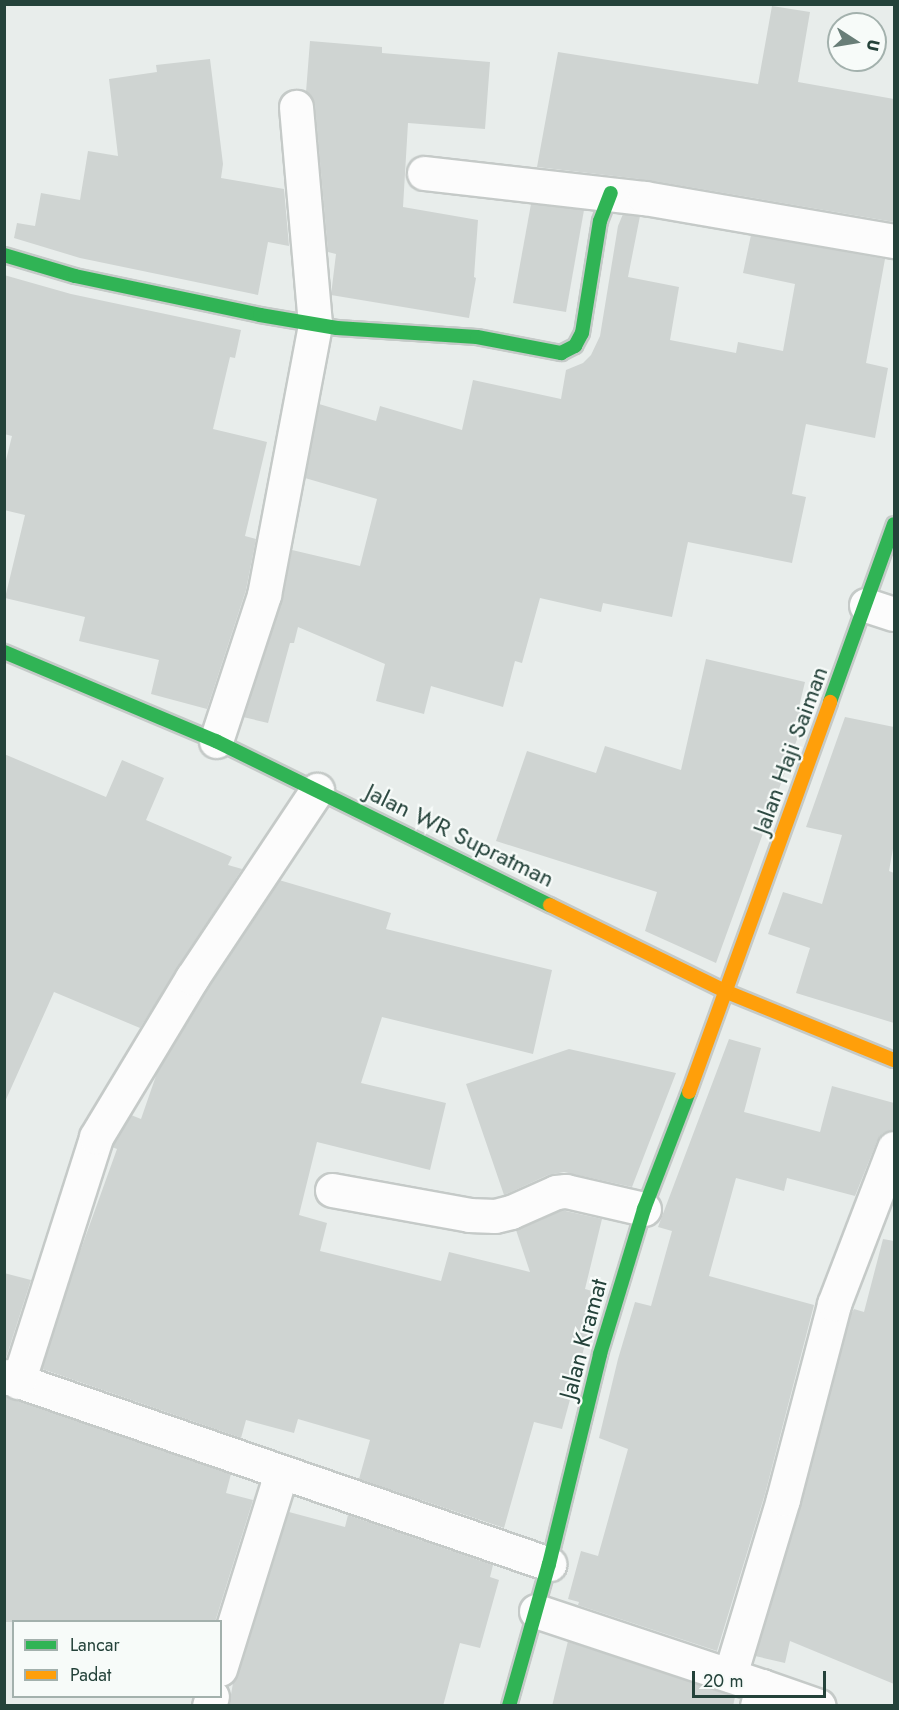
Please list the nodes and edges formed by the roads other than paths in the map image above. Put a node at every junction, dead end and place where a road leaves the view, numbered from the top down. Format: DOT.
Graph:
graph roads {
  1 [pos="296,107"];
  2 [pos="424,173"];
  3 [pos="610,193"];
  4 [pos="894,241"];
  5 [pos="4,255"];
  6 [pos="315,324"];
  7 [pos="894,524"];
  8 [pos="880,609"];
  9 [pos="4,652"];
  10 [pos="216,741"];
  11 [pos="317,790"];
  12 [pos="727,992"];
  13 [pos="894,1060"];
  14 [pos="894,1148"];
  15 [pos="332,1190"];
  16 [pos="644,1209"];
  17 [pos="11,1379"];
  18 [pos="281,1473"];
  19 [pos="549,1564"];
  20 [pos="536,1611"];
  21 [pos="222,1663"];
  22 [pos="730,1675"];
  23 [pos="759,1696"];
  24 [pos="509,1706"];
  25 [pos="819,1706"];
  1 -- 6 [label="street"];
  2 -- 3 [label="street"];
  3 -- 4 [label="street"];
  3 -- 6 [label="street"];
  5 -- 6 [label="street"];
  6 -- 10 [label="street"];
  7 -- 8 [label="street, Jalan Haji Saiman"];
  8 -- 12 [label="street, Jalan Haji Saiman"];
  9 -- 10 [label="street, Jalan WR Supratman"];
  10 -- 11 [label="street, Jalan WR Supratman"];
  11 -- 12 [label="street, Jalan WR Supratman"];
  11 -- 17 [label="street"];
  12 -- 13 [label="street, Jalan WR Supratman"];
  12 -- 16 [label="street, Jalan Kramat"];
  14 -- 22 [label="street"];
  15 -- 16 [label="street"];
  16 -- 19 [label="street, Jalan Kramat"];
  17 -- 18 [label="street"];
  18 -- 19 [label="street"];
  18 -- 21 [label="street"];
  19 -- 20 [label="street, Jalan Kramat"];
  20 -- 22 [label="street"];
  20 -- 24 [label="street, Jalan Kramat"];
  22 -- 23 [label="street"];
  23 -- 25 [label="street"];
}
